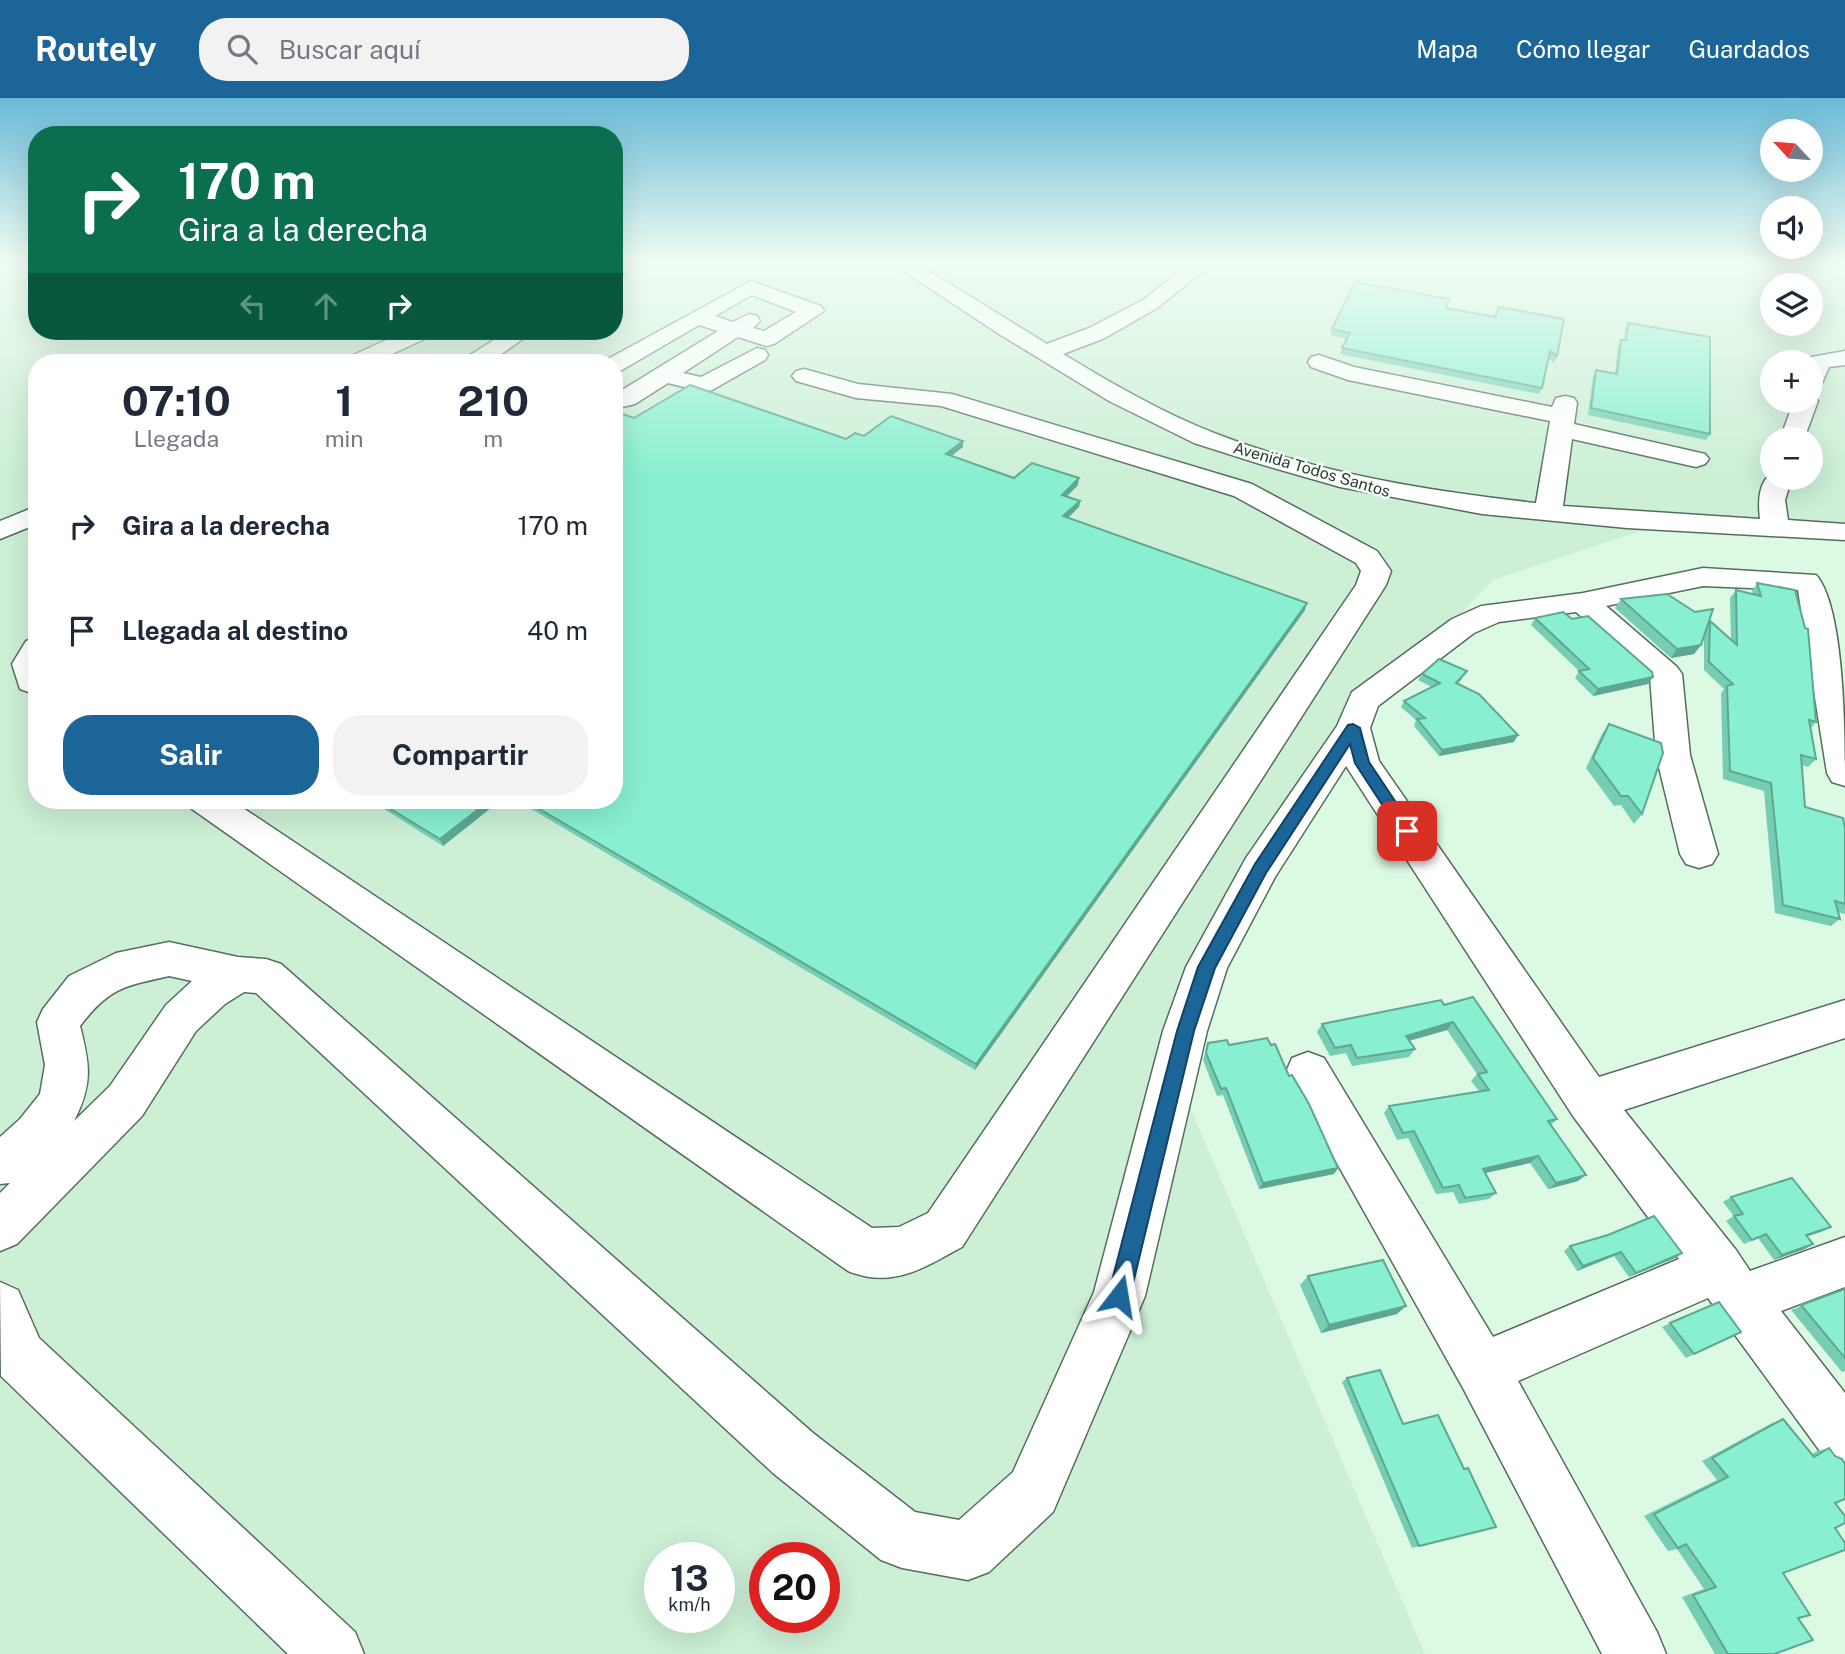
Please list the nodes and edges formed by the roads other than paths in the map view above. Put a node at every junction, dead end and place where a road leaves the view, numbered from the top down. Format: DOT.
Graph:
graph roads {
  1 [pos="672,333"];
  2 [pos="732,333"];
  3 [pos="745,333"];
  4 [pos="777,333"];
  5 [pos="1015,333"];
  6 [pos="1098,333"];
  7 [pos="404,340"];
  8 [pos="509,340"];
  9 [pos="1047,352"];
  10 [pos="374,354"];
  11 [pos="487,354"];
  12 [pos="757,355"];
  13 [pos="1845,358"];
  14 [pos="623,360"];
  15 [pos="1823,361"];
  16 [pos="1318,362"];
  17 [pos="665,375"];
  18 [pos="803,376"];
  19 [pos="623,400"];
  20 [pos="1563,414"];
  21 [pos="1696,458"];
  22 [pos="1256,475"];
  23 [pos="1775,490"];
  24 [pos="1548,513"];
  25 [pos="28,518"];
  26 [pos="1775,527"];
  27 [pos="0,531"];
  28 [pos="1845,532"];
  29 [pos="1703,577"];
  30 [pos="1583,601"];
  31 [pos="1353,728"];
  32 [pos="1845,773"];
  33 [pos="218,809"];
  34 [pos="1699,854"];
  35 [pos="239,974"];
  36 [pos="1845,1019"];
  37 [pos="1308,1072"];
  38 [pos="1589,1101"];
  39 [pos="1,1172"];
  40 [pos="0,1227"];
  41 [pos="1845,1262"];
  42 [pos="1730,1284"];
  43 [pos="0,1308"];
  44 [pos="1482,1369"];
  45 [pos="1845,1438"];
  46 [pos="333,1654"];
  47 [pos="1635,1654"];
  1 -- 14 [label="street"];
  2 -- 17 [label="street"];
  3 -- 4 [label="street"];
  5 -- 9 [label="street, Avenida Todos Santos"];
  6 -- 9 [label="street"];
  7 -- 10 [label="street"];
  8 -- 11 [label="street"];
  9 -- 22 [label="street, Avenida Todos Santos"];
  12 -- 17 [label="street"];
  13 -- 15 [label="street"];
  16 -- 20 [label="street"];
  17 -- 19 [label="street"];
  18 -- 22 [label="street"];
  20 -- 21 [label="street"];
  20 -- 24 [label="street"];
  22 -- 24 [label="street, Avenida Todos Santos"];
  22 -- 33 [label="street"];
  23 -- 26 [label="street"];
  24 -- 26 [label="street, Avenida Todos Santos"];
  25 -- 27 [label="street"];
  26 -- 28 [label="street, Avenida Todos Santos"];
  26 -- 29 [label="street"];
  29 -- 30 [label="street"];
  29 -- 32 [label="street"];
  30 -- 31 [label="street"];
  30 -- 34 [label="street"];
  31 -- 35 [label="street"];
  31 -- 38 [label="street"];
  35 -- 39 [label="street"];
  35 -- 40 [label="street"];
  36 -- 38 [label="street"];
  37 -- 44 [label="street"];
  38 -- 42 [label="street"];
  41 -- 42 [label="street"];
  42 -- 44 [label="street"];
  42 -- 45 [label="street"];
  43 -- 46 [label="street"];
  44 -- 47 [label="street"];
}
